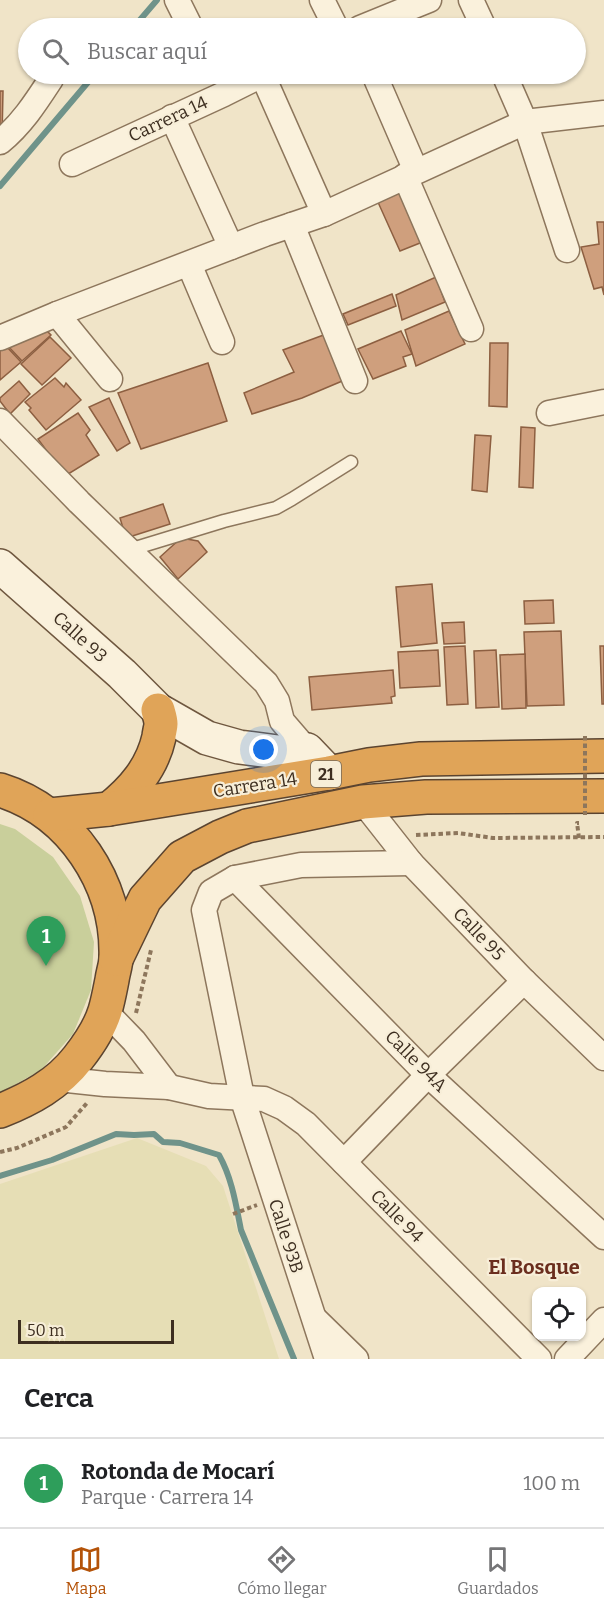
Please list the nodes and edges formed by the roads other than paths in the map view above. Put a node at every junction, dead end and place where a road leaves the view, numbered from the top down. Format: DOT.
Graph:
graph roads {
  1 [pos="177,0"];
  2 [pos="322,0"];
  3 [pos="429,0"];
  4 [pos="471,0"];
  5 [pos="186,18"];
  6 [pos="331,18"];
  7 [pos="385,18"];
  8 [pos="479,18"];
  9 [pos="48,84"];
  10 [pos="219,84"];
  11 [pos="267,84"];
  12 [pos="378,84"];
  13 [pos="508,84"];
  14 [pos="604,113"];
  15 [pos="172,117"];
  16 [pos="525,122"];
  17 [pos="0,142"];
  18 [pos="72,164"];
  19 [pos="411,173"];
  20 [pos="324,214"];
  21 [pos="292,225"];
  22 [pos="231,247"];
  23 [pos="567,250"];
  24 [pos="189,264"];
  25 [pos="57,314"];
  26 [pos="471,328"];
  27 [pos="0,338"];
  28 [pos="222,342"];
  29 [pos="110,379"];
  30 [pos="355,381"];
  31 [pos="604,402"];
  32 [pos="549,413"];
  33 [pos="0,421"];
  34 [pos="351,462"];
  35 [pos="129,550"];
  36 [pos="0,566"];
  37 [pos="158,710"];
  38 [pos="595,746"];
  39 [pos="307,750"];
  40 [pos="329,773"];
  41 [pos="0,790"];
  42 [pos="363,802"];
  43 [pos="595,805"];
  44 [pos="109,809"];
  45 [pos="50,815"];
  46 [pos="411,863"];
  47 [pos="235,878"];
  48 [pos="116,959"];
  49 [pos="524,981"];
  50 [pos="105,1011"];
  51 [pos="604,1058"];
  52 [pos="428,1075"];
  53 [pos="58,1079"];
  54 [pos="169,1087"];
  55 [pos="242,1097"];
  56 [pos="0,1111"];
  57 [pos="344,1162"];
  58 [pos="604,1237"];
  59 [pos="312,1316"];
  60 [pos="604,1320"];
  61 [pos="327,1359"];
  62 [pos="356,1359"];
  63 [pos="539,1359"];
  64 [pos="567,1359"];
  1 -- 5 [label="street"];
  2 -- 6 [label="street"];
  3 -- 7 [label="street"];
  4 -- 8 [label="street"];
  9 -- 17 [label="street"];
  10 -- 15 [label="street, Carrera 14"];
  11 -- 20 [label="street"];
  12 -- 19 [label="street"];
  13 -- 16 [label="street"];
  14 -- 16 [label="street"];
  15 -- 18 [label="street, Carrera 14"];
  15 -- 22 [label="street"];
  16 -- 19 [label="street"];
  16 -- 23 [label="street"];
  19 -- 20 [label="street"];
  19 -- 26 [label="street"];
  20 -- 21 [label="street"];
  21 -- 22 [label="street"];
  21 -- 30 [label="street"];
  22 -- 24 [label="street"];
  24 -- 25 [label="street"];
  24 -- 28 [label="street"];
  25 -- 27 [label="street"];
  25 -- 29 [label="street"];
  31 -- 32 [label="street"];
  33 -- 35 [label="street"];
  34 -- 35 [label="lane"];
  35 -- 39 [label="street"];
  36 -- 37 [label="street, Calle 93"];
  37 -- 39 [label="street, Calle 93"];
  37 -- 44 [label="highway"];
  38 -- 40 [label="highway, Carrera 14 / 21"];
  39 -- 40 [label="street"];
  40 -- 44 [label="highway, Carrera 14 / 21"];
  41 -- 45 [label="highway, 21"];
  42 -- 43 [label="highway, Carrera 14 / 21"];
  42 -- 46 [label="street, Calle 95"];
  42 -- 48 [label="highway, Carrera 14 / 21"];
  44 -- 45 [label="highway, Carrera 14 / 21"];
  45 -- 48 [label="highway, 21"];
  46 -- 47 [label="street"];
  46 -- 49 [label="street, Calle 95"];
  47 -- 52 [label="street, Calle 94A"];
  47 -- 55 [label="street, Calle 93B"];
  48 -- 50 [label="highway, 21"];
  49 -- 51 [label="street, Calle 95"];
  49 -- 52 [label="street"];
  50 -- 53 [label="highway, 21"];
  50 -- 54 [label="street"];
  52 -- 57 [label="street"];
  52 -- 58 [label="street, Calle 94A"];
  53 -- 54 [label="street, Calle 94"];
  53 -- 56 [label="highway, 21"];
  54 -- 55 [label="street, Calle 94"];
  55 -- 57 [label="street, Calle 94"];
  55 -- 59 [label="street, Calle 93B"];
  57 -- 63 [label="street, Calle 94"];
  59 -- 61 [label="street"];
  59 -- 62 [label="street, Calle 93B"];
  60 -- 64 [label="street"];
}
